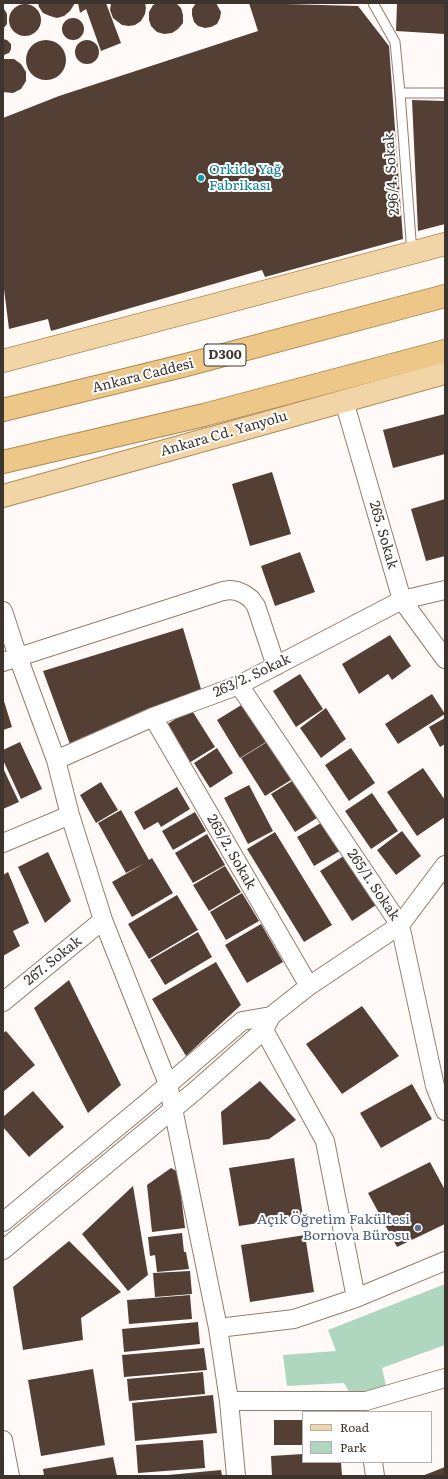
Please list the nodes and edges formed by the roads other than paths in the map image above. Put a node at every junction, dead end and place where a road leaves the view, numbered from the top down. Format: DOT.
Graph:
graph roads {
  1 [pos="372,3"];
  2 [pos="445,92"];
  3 [pos="400,93"];
  4 [pos="445,244"];
  5 [pos="412,253"];
  6 [pos="445,296"];
  7 [pos="445,351"];
  8 [pos="3,361"];
  9 [pos="445,373"];
  10 [pos="344,401"];
  11 [pos="3,410"];
  12 [pos="3,462"];
  13 [pos="3,496"];
  14 [pos="445,590"];
  15 [pos="402,600"];
  16 [pos="3,611"];
  17 [pos="10,659"];
  18 [pos="445,659"];
  19 [pos="276,666"];
  20 [pos="239,685"];
  21 [pos="153,717"];
  22 [pos="56,760"];
  23 [pos="70,814"];
  24 [pos="3,843"];
  25 [pos="445,865"];
  26 [pos="103,920"];
  27 [pos="400,925"];
  28 [pos="309,986"];
  29 [pos="3,1002"];
  30 [pos="267,1023"];
  31 [pos="168,1084"];
  32 [pos="173,1109"];
  33 [pos="445,1111"];
  34 [pos="3,1222"];
  35 [pos="3,1250"];
  36 [pos="445,1261"];
  37 [pos="356,1298"];
  38 [pos="218,1328"];
  39 [pos="445,1378"];
  40 [pos="229,1401"];
  41 [pos="366,1406"];
  42 [pos="3,1440"];
  43 [pos="373,1463"];
  44 [pos="10,1476"];
  45 [pos="236,1476"];
  46 [pos="375,1476"];
  1 -- 3 [label="lane, 296/4. Sokak"];
  2 -- 3 [label="lane"];
  3 -- 5 [label="lane, 296/4. Sokak"];
  4 -- 5 [label="main road"];
  5 -- 8 [label="main road"];
  6 -- 11 [label="highway, Ankara Caddesi / D300"];
  7 -- 12 [label="highway"];
  9 -- 10 [label="main road, Ankara Cd. Yanyolu"];
  10 -- 13 [label="main road, Ankara Cd. Yanyolu"];
  10 -- 15 [label="street, 265. Sokak"];
  14 -- 15 [label="street, 263/2. Sokak"];
  15 -- 18 [label="street, 265. Sokak"];
  15 -- 19 [label="street, 263/2. Sokak"];
  16 -- 17 [label="street"];
  17 -- 19 [label="street"];
  17 -- 22 [label="street"];
  19 -- 20 [label="street, 263/2. Sokak"];
  20 -- 21 [label="street, 263/2. Sokak"];
  20 -- 27 [label="street, 265/1. Sokak"];
  21 -- 22 [label="street, 263/2. Sokak"];
  21 -- 28 [label="street, 265/2. Sokak"];
  22 -- 23 [label="street"];
  23 -- 24 [label="street"];
  23 -- 26 [label="street"];
  25 -- 27 [label="street"];
  26 -- 29 [label="street, 267. Sokak"];
  26 -- 31 [label="street"];
  27 -- 28 [label="street"];
  27 -- 33 [label="street, 265/1. Sokak"];
  28 -- 30 [label="street"];
  30 -- 31 [label="street"];
  30 -- 32 [label="street"];
  30 -- 37 [label="street"];
  31 -- 32 [label="street"];
  31 -- 34 [label="street"];
  32 -- 35 [label="street"];
  32 -- 38 [label="street"];
  36 -- 37 [label="street"];
  37 -- 38 [label="street"];
  38 -- 40 [label="street"];
  39 -- 41 [label="street"];
  40 -- 41 [label="street"];
  40 -- 45 [label="street"];
  42 -- 44 [label="street"];
  43 -- 46 [label="street"];
}
